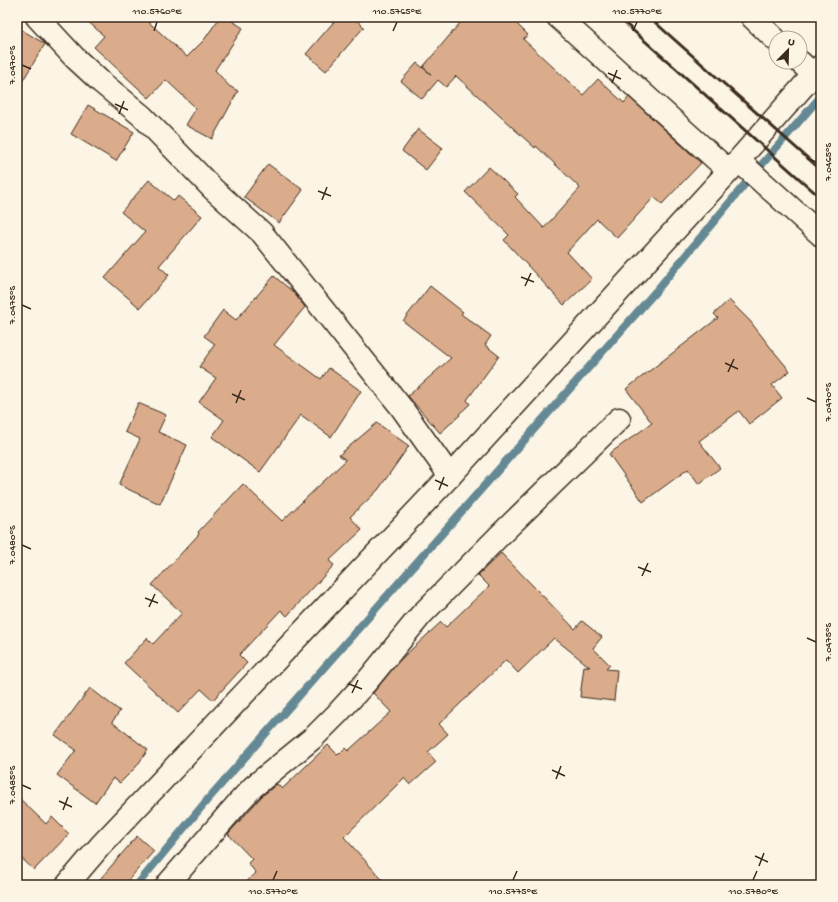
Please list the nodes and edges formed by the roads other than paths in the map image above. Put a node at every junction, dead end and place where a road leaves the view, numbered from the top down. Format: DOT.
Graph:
graph roads {
  1 [pos="37,17"];
  2 [pos="558,17"];
  3 [pos="752,17"];
  4 [pos="768,32"];
  5 [pos="812,68"];
  6 [pos="740,168"];
  7 [pos="821,235"];
  8 [pos="620,419"];
  9 [pos="450,476"];
  10 [pos="67,885"];
  11 [pos="167,885"];
  1 -- 9 [label="street"];
  2 -- 6 [label="street"];
  3 -- 4 [label="street"];
  5 -- 6 [label="street"];
  6 -- 7 [label="street"];
  6 -- 9 [label="street"];
  8 -- 11 [label="street"];
  9 -- 10 [label="street"];
}
